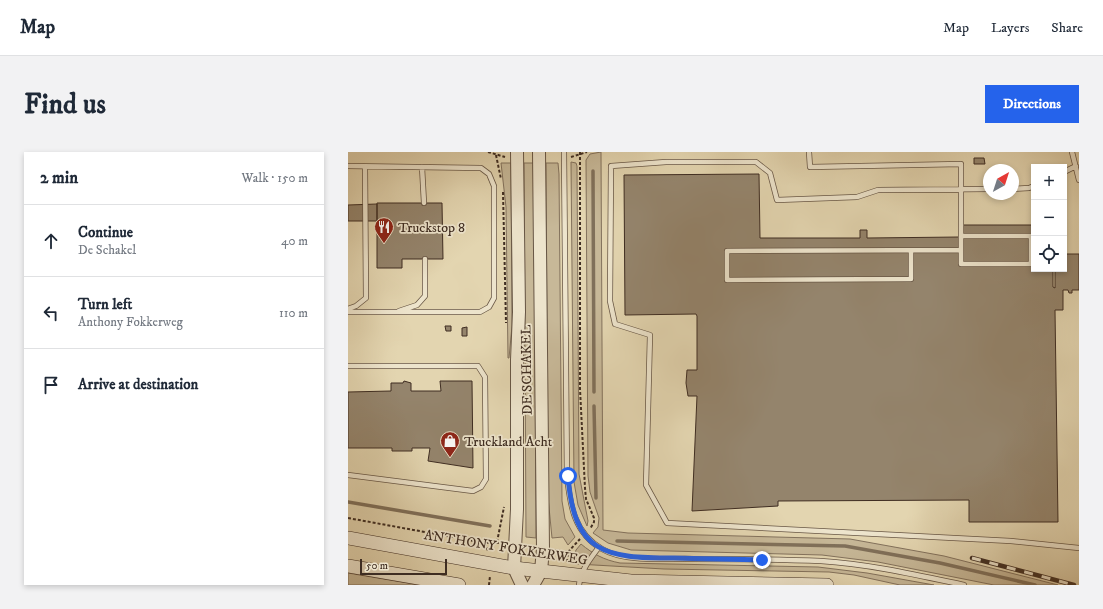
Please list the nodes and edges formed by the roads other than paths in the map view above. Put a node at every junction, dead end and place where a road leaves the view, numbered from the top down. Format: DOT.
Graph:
graph roads {
  1 [pos="517,152"];
  2 [pos="539,152"];
  3 [pos="809,152"];
  4 [pos="1072,152"];
  5 [pos="564,155"];
  6 [pos="1075,164"];
  7 [pos="348,166"];
  8 [pos="365,167"];
  9 [pos="422,167"];
  10 [pos="1067,170"];
  11 [pos="1079,171"];
  12 [pos="1079,180"];
  13 [pos="1031,187"];
  14 [pos="983,189"];
  15 [pos="1019,189"];
  16 [pos="424,203"];
  17 [pos="961,236"];
  18 [pos="961,250"];
  19 [pos="911,251"];
  20 [pos="425,259"];
  21 [pos="348,309"];
  22 [pos="348,312"];
  23 [pos="395,312"];
  24 [pos="348,366"];
  25 [pos="348,475"];
  26 [pos="348,538"];
  27 [pos="599,547"];
  28 [pos="1079,548"];
  29 [pos="348,566"];
  30 [pos="514,568"];
  31 [pos="541,571"];
  32 [pos="580,580"];
  33 [pos="459,585"];
  34 [pos="522,585"];
  35 [pos="533,585"];
  36 [pos="827,585"];
  37 [pos="964,585"];
  1 -- 30 [label="street, DE SCHAKEL"];
  2 -- 31 [label="street, DE SCHAKEL"];
  3 -- 17 [label="lane"];
  4 -- 6 [label="lane"];
  5 -- 27 [label="lane, ANTHONY FOKKERWEG"];
  6 -- 10 [label="lane"];
  6 -- 11 [label="lane"];
  6 -- 12 [label="lane"];
  7 -- 8 [label="lane"];
  8 -- 9 [label="lane"];
  8 -- 21 [label="lane"];
  9 -- 16 [label="lane"];
  9 -- 23 [label="lane"];
  13 -- 15 [label="lane"];
  14 -- 28 [label="lane"];
  17 -- 18 [label="lane"];
  17 -- 18 [label="lane"];
  18 -- 19 [label="lane"];
  19 -- 19 [label="lane"];
  20 -- 23 [label="lane"];
  22 -- 23 [label="lane"];
  24 -- 25 [label="lane"];
  26 -- 30 [label="main road, ANTHONY FOKKERWEG"];
  27 -- 32 [label="lane"];
  27 -- 37 [label="lane, ANTHONY FOKKERWEG"];
  29 -- 33 [label="main road"];
  30 -- 31 [label="main road, ANTHONY FOKKERWEG"];
  30 -- 34 [label="street, DE SCHAKEL"];
  31 -- 32 [label="main road, ANTHONY FOKKERWEG"];
  31 -- 35 [label="street, DE SCHAKEL"];
  32 -- 36 [label="main road, ANTHONY FOKKERWEG"];
}
